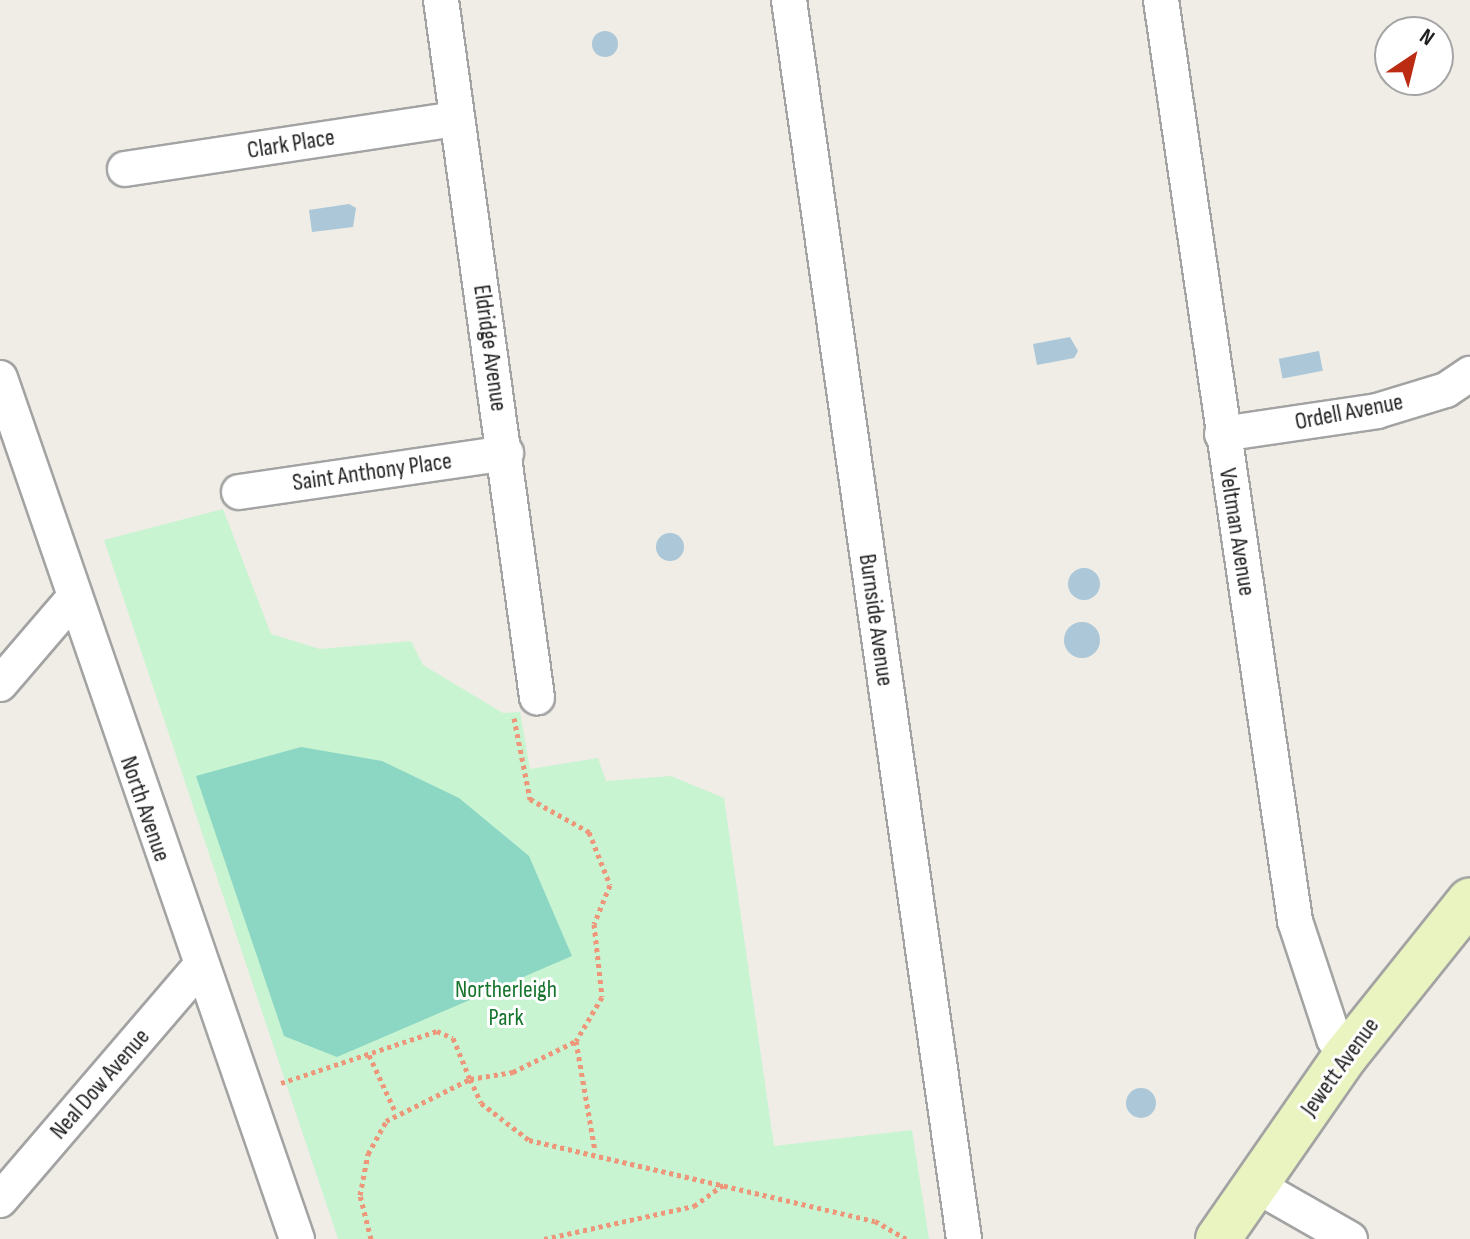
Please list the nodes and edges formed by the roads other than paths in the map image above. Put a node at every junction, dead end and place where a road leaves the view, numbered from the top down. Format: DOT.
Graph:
graph roads {
  1 [pos="441,0"];
  2 [pos="789,0"];
  3 [pos="1166,1"];
  4 [pos="457,119"];
  5 [pos="125,169"];
  6 [pos="1470,374"];
  7 [pos="0,378"];
  8 [pos="1222,434"];
  9 [pos="506,453"];
  10 [pos="239,492"];
  11 [pos="72,600"];
  12 [pos="0,684"];
  13 [pos="525,705"];
  14 [pos="1470,900"];
  15 [pos="200,967"];
  16 [pos="1346,1055"];
  17 [pos="1257,1186"];
  18 [pos="0,1200"];
  19 [pos="297,1239"];
  20 [pos="964,1239"];
  21 [pos="1218,1239"];
  22 [pos="1350,1239"];
  1 -- 4 [label="street, Eldridge Avenue"];
  2 -- 20 [label="street, Burnside Avenue"];
  3 -- 8 [label="street, Veltman Avenue"];
  4 -- 5 [label="street, Clark Place"];
  4 -- 9 [label="street, Eldridge Avenue"];
  6 -- 8 [label="street, Ordell Avenue"];
  7 -- 11 [label="street, North Avenue"];
  8 -- 16 [label="street, Veltman Avenue"];
  9 -- 10 [label="street, Saint Anthony Place"];
  9 -- 13 [label="street, Eldridge Avenue"];
  11 -- 12 [label="street"];
  11 -- 15 [label="street, North Avenue"];
  14 -- 16 [label="street, Jewett Avenue"];
  15 -- 18 [label="street, Neal Dow Avenue"];
  15 -- 19 [label="street, North Avenue"];
  16 -- 17 [label="street, Jewett Avenue"];
  17 -- 21 [label="street, Jewett Avenue"];
  17 -- 22 [label="street"];
}
